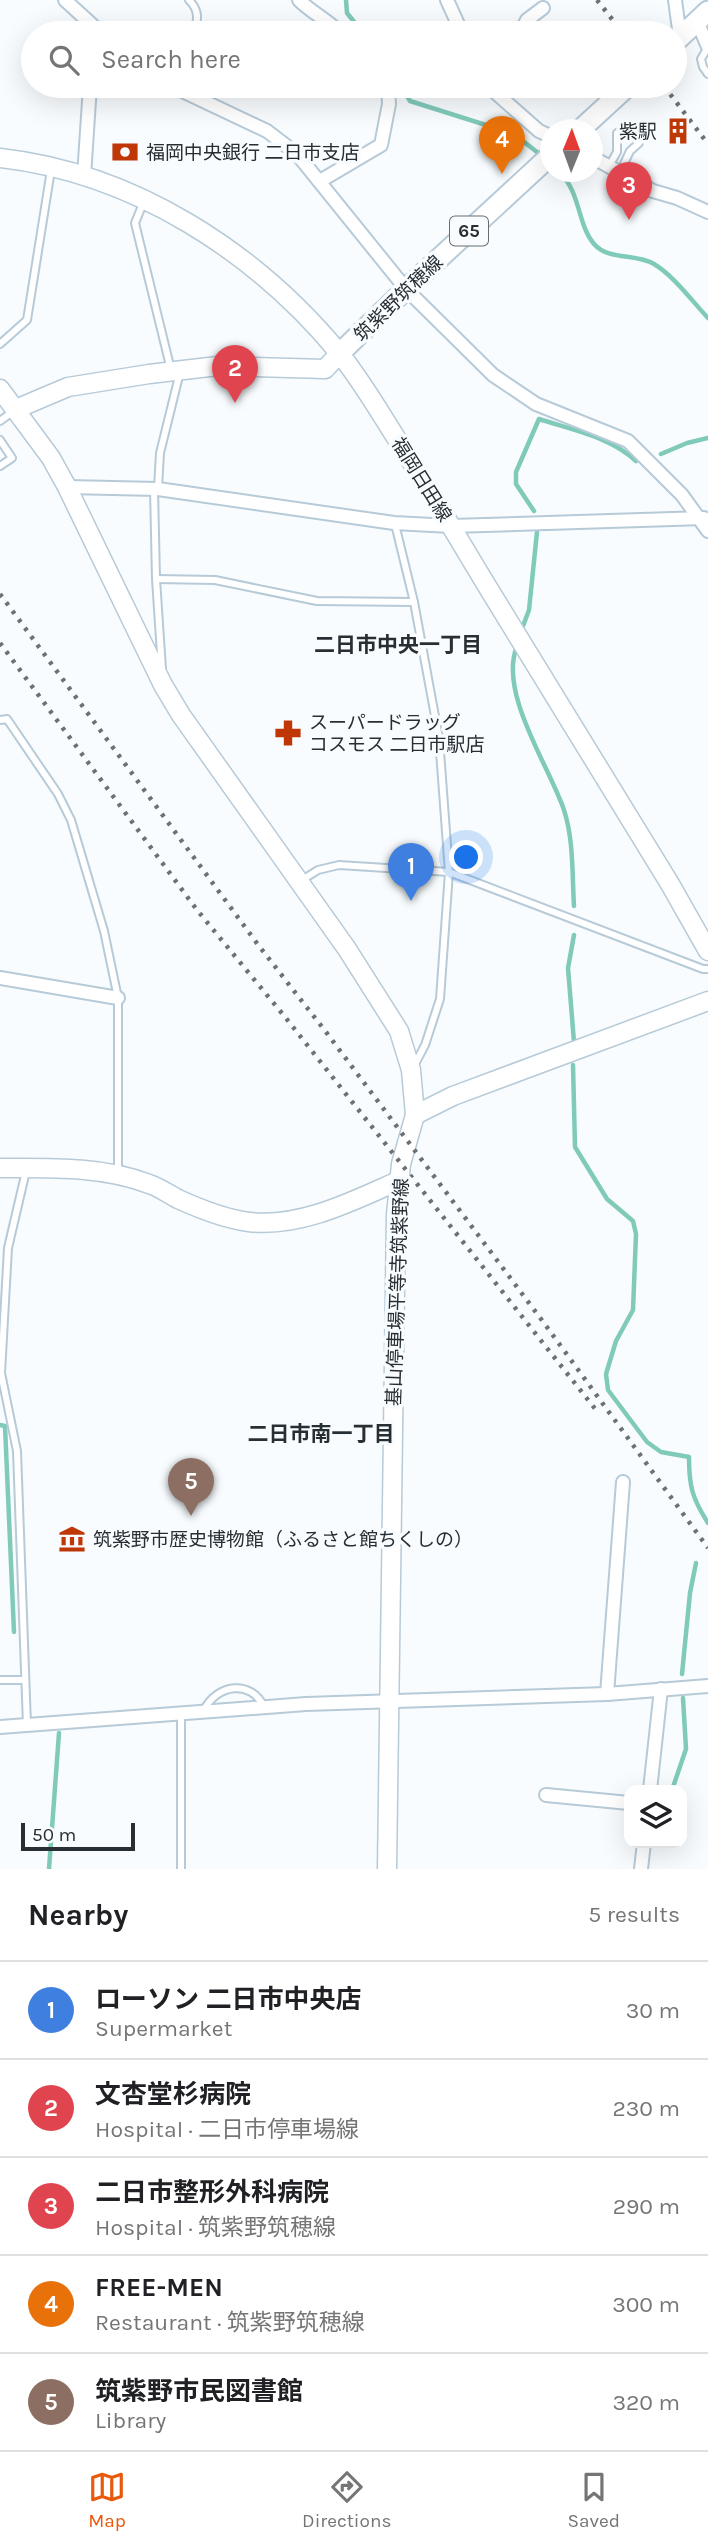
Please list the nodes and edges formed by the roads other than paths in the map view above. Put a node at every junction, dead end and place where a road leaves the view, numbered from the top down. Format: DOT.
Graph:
graph roads {
  1 [pos="65,0"];
  2 [pos="189,0"];
  3 [pos="299,0"];
  4 [pos="447,0"];
  5 [pos="675,0"];
  6 [pos="543,8"];
  7 [pos="702,16"];
  8 [pos="88,21"];
  9 [pos="196,21"];
  10 [pos="326,21"];
  11 [pos="457,21"];
  12 [pos="526,21"];
  13 [pos="677,21"];
  14 [pos="687,30"];
  15 [pos="708,47"];
  16 [pos="708,74"];
  17 [pos="89,98"];
  18 [pos="197,98"];
  19 [pos="389,98"];
  20 [pos="502,98"];
  21 [pos="615,98"];
  22 [pos="592,119"];
  23 [pos="540,131"];
  24 [pos="0,158"];
  25 [pos="603,163"];
  26 [pos="540,166"];
  27 [pos="52,168"];
  28 [pos="614,169"];
  29 [pos="84,176"];
  30 [pos="320,181"];
  31 [pos="144,200"];
  32 [pos="708,212"];
  33 [pos="406,289"];
  34 [pos="0,344"];
  35 [pos="340,354"];
  36 [pos="176,371"];
  37 [pos="0,389"];
  38 [pos="16,409"];
  39 [pos="0,421"];
  40 [pos="0,440"];
  41 [pos="0,466"];
  42 [pos="67,486"];
  43 [pos="156,489"];
  44 [pos="703,518"];
  45 [pos="394,523"];
  46 [pos="451,526"];
  47 [pos="708,531"];
  48 [pos="156,579"];
  49 [pos="414,602"];
  50 [pos="163,685"];
  51 [pos="0,720"];
  52 [pos="449,872"];
  53 [pos="298,883"];
  54 [pos="708,951"];
  55 [pos="708,969"];
  56 [pos="0,978"];
  57 [pos="118,998"];
  58 [pos="708,1001"];
  59 [pos="411,1070"];
  60 [pos="415,1115"];
  61 [pos="0,1168"];
  62 [pos="27,1168"];
  63 [pos="118,1175"];
  64 [pos="398,1181"];
  65 [pos="623,1482"];
  66 [pos="0,1680"];
  67 [pos="24,1680"];
  68 [pos="708,1686"];
  69 [pos="661,1689"];
  70 [pos="607,1694"];
  71 [pos="390,1700"];
  72 [pos="264,1707"];
  73 [pos="204,1712"];
  74 [pos="181,1713"];
  75 [pos="27,1725"];
  76 [pos="0,1727"];
  77 [pos="650,1785"];
  78 [pos="546,1795"];
  79 [pos="624,1803"];
  80 [pos="643,1848"];
  81 [pos="181,1869"];
  82 [pos="387,1869"];
  83 [pos="641,1869"];
  1 -- 8 [label="street"];
  2 -- 9 [label="lane"];
  3 -- 10 [label="street"];
  4 -- 11 [label="street"];
  5 -- 13 [label="street"];
  6 -- 12 [label="street"];
  7 -- 14 [label="main road"];
  7 -- 15 [label="street"];
  15 -- 16 [label="lane"];
  17 -- 29 [label="street"];
  18 -- 30 [label="street"];
  19 -- 30 [label="street"];
  20 -- 23 [label="street"];
  21 -- 22 [label="main road"];
  24 -- 27 [label="main road, 福岡日田線"];
  25 -- 28 [label="street"];
  26 -- 33 [label="main road, 筑紫野筑穂線 / 65"];
  27 -- 29 [label="main road, 福岡日田線"];
  27 -- 34 [label="lane"];
  28 -- 28 [label="lane"];
  28 -- 32 [label="street"];
  29 -- 31 [label="main road, 福岡日田線"];
  30 -- 33 [label="street"];
  31 -- 35 [label="main road, 福岡日田線"];
  31 -- 36 [label="lane"];
  33 -- 35 [label="main road, 筑紫野筑穂線 / 65"];
  33 -- 44 [label="street"];
  35 -- 36 [label="main road"];
  35 -- 46 [label="main road, 福岡日田線"];
  36 -- 38 [label="main road"];
  36 -- 43 [label="lane"];
  37 -- 38 [label="main road, 基山停車場平等寺筑紫野線"];
  38 -- 39 [label="lane"];
  38 -- 42 [label="main road, 基山停車場平等寺筑紫野線"];
  40 -- 41 [label="lane"];
  42 -- 43 [label="street"];
  42 -- 50 [label="main road, 基山停車場平等寺筑紫野線"];
  43 -- 45 [label="street"];
  43 -- 48 [label="lane"];
  44 -- 46 [label="street"];
  44 -- 47 [label="street"];
  45 -- 46 [label="street"];
  45 -- 49 [label="lane"];
  46 -- 54 [label="main road, 福岡日田線"];
  48 -- 49 [label="lane"];
  48 -- 50 [label="lane"];
  49 -- 52 [label="lane"];
  50 -- 53 [label="main road, 基山停車場平等寺筑紫野線"];
  51 -- 57 [label="lane"];
  52 -- 53 [label="lane"];
  52 -- 55 [label="lane"];
  52 -- 59 [label="lane"];
  53 -- 59 [label="main road, 基山停車場平等寺筑紫野線"];
  56 -- 57 [label="street"];
  57 -- 63 [label="lane"];
  58 -- 60 [label="main road"];
  59 -- 60 [label="main road, 基山停車場平等寺筑紫野線"];
  60 -- 64 [label="main road, 基山停車場平等寺筑紫野線"];
  61 -- 62 [label="main road"];
  62 -- 63 [label="main road"];
  62 -- 67 [label="lane"];
  63 -- 64 [label="main road"];
  64 -- 71 [label="main road, 基山停車場平等寺筑紫野線"];
  65 -- 70 [label="street"];
  66 -- 67 [label="lane"];
  67 -- 75 [label="lane"];
  68 -- 69 [label="street"];
  69 -- 70 [label="street"];
  69 -- 77 [label="street"];
  70 -- 71 [label="street"];
  71 -- 72 [label="street"];
  71 -- 82 [label="main road, 基山停車場平等寺筑紫野線"];
  72 -- 73 [label="street"];
  72 -- 73 [label="lane"];
  73 -- 74 [label="street"];
  74 -- 75 [label="street"];
  74 -- 81 [label="lane"];
  75 -- 76 [label="street"];
  78 -- 79 [label="street"];
  80 -- 83 [label="street"];
}
